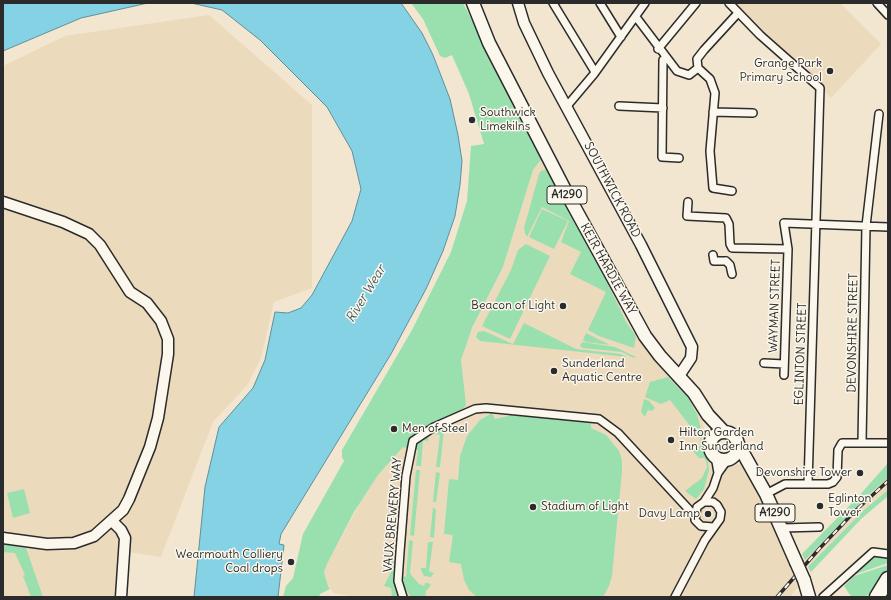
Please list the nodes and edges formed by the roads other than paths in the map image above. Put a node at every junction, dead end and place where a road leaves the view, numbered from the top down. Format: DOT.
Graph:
graph roads {
  1 [pos="473,3"];
  2 [pos="518,3"];
  3 [pos="553,3"];
  4 [pos="600,3"];
  5 [pos="645,3"];
  6 [pos="696,3"];
  7 [pos="729,3"];
  8 [pos="877,3"];
  9 [pos="738,13"];
  10 [pos="888,15"];
  11 [pos="636,17"];
  12 [pos="621,37"];
  13 [pos="658,49"];
  14 [pos="666,58"];
  15 [pos="698,68"];
  16 [pos="595,72"];
  17 [pos="567,106"];
  18 [pos="619,106"];
  19 [pos="663,108"];
  20 [pos="713,112"];
  21 [pos="753,113"];
  22 [pos="879,114"];
  23 [pos="679,158"];
  24 [pos="732,191"];
  25 [pos="3,202"];
  26 [pos="688,202"];
  27 [pos="816,225"];
  28 [pos="866,226"];
  29 [pos="888,227"];
  30 [pos="732,248"];
  31 [pos="788,249"];
  32 [pos="713,255"];
  33 [pos="726,261"];
  34 [pos="732,274"];
  35 [pos="764,363"];
  36 [pos="784,364"];
  37 [pos="784,375"];
  38 [pos="679,376"];
  39 [pos="708,415"];
  40 [pos="724,432"];
  41 [pos="711,441"];
  42 [pos="862,442"];
  43 [pos="888,443"];
  44 [pos="738,444"];
  45 [pos="714,456"];
  46 [pos="729,459"];
  47 [pos="752,467"];
  48 [pos="718,473"];
  49 [pos="808,484"];
  50 [pos="713,488"];
  51 [pos="766,494"];
  52 [pos="704,502"];
  53 [pos="687,505"];
  54 [pos="717,505"];
  55 [pos="696,507"];
  56 [pos="694,515"];
  57 [pos="112,521"];
  58 [pos="701,526"];
  59 [pos="713,527"];
  60 [pos="819,527"];
  61 [pos="782,528"];
  62 [pos="3,538"];
  63 [pos="705,540"];
  64 [pos="888,554"];
  65 [pos="888,579"];
  66 [pos="810,596"];
  67 [pos="121,597"];
  68 [pos="403,597"];
  69 [pos="675,597"];
  70 [pos="823,597"];
  71 [pos="877,597"];
  1 -- 38 [label="main road, KEIR HARDIE WAY / A1290"];
  2 -- 17 [label="street, SOUTHWICK ROAD"];
  3 -- 16 [label="street"];
  4 -- 12 [label="street"];
  5 -- 11 [label="street"];
  6 -- 13 [label="street"];
  7 -- 9 [label="street"];
  8 -- 10 [label="street"];
  9 -- 15 [label="street"];
  9 -- 27 [label="street, EGLINTON STREET"];
  11 -- 12 [label="street"];
  11 -- 13 [label="street"];
  12 -- 16 [label="street"];
  13 -- 14 [label="street"];
  14 -- 15 [label="street"];
  14 -- 19 [label="street"];
  15 -- 20 [label="street"];
  16 -- 17 [label="street"];
  17 -- 38 [label="street, SOUTHWICK ROAD"];
  18 -- 19 [label="street"];
  19 -- 23 [label="street"];
  20 -- 21 [label="street"];
  20 -- 24 [label="street"];
  22 -- 28 [label="street, DEVONSHIRE STREET"];
  25 -- 57 [label="street"];
  26 -- 30 [label="street"];
  27 -- 28 [label="street"];
  27 -- 31 [label="street, WAYMAN STREET"];
  27 -- 49 [label="street, EGLINTON STREET"];
  28 -- 29 [label="street"];
  28 -- 42 [label="street, DEVONSHIRE STREET"];
  30 -- 31 [label="street, WAYMAN STREET"];
  30 -- 33 [label="street"];
  31 -- 36 [label="street, WAYMAN STREET"];
  32 -- 33 [label="street"];
  33 -- 34 [label="street"];
  35 -- 36 [label="street, WAYMAN STREET"];
  36 -- 37 [label="street, WAYMAN STREET"];
  38 -- 39 [label="main road, KEIR HARDIE WAY / A1290"];
  39 -- 40 [label="main road, A1290"];
  39 -- 41 [label="main road, A1290"];
  40 -- 41 [label="main road"];
  40 -- 44 [label="main road"];
  41 -- 45 [label="main road"];
  42 -- 43 [label="street"];
  42 -- 49 [label="street"];
  44 -- 46 [label="main road"];
  44 -- 47 [label="main road, A1290"];
  45 -- 46 [label="main road"];
  45 -- 48 [label="street"];
  46 -- 47 [label="main road"];
  46 -- 48 [label="street"];
  47 -- 51 [label="main road, A1290"];
  48 -- 50 [label="street"];
  49 -- 51 [label="street"];
  50 -- 52 [label="street"];
  50 -- 54 [label="street"];
  51 -- 61 [label="main road, A1290"];
  52 -- 54 [label="street"];
  52 -- 55 [label="street"];
  53 -- 55 [label="street"];
  53 -- 56 [label="street, VAUX BREWERY WAY"];
  53 -- 68 [label="street, VAUX BREWERY WAY"];
  54 -- 59 [label="street"];
  55 -- 56 [label="street"];
  56 -- 58 [label="street"];
  57 -- 62 [label="street"];
  57 -- 67 [label="street"];
  58 -- 59 [label="street"];
  58 -- 63 [label="street"];
  59 -- 63 [label="street"];
  60 -- 61 [label="street"];
  61 -- 66 [label="main road, A1290, bridge"];
  63 -- 69 [label="street"];
  64 -- 70 [label="street"];
  65 -- 71 [label="highway"];
}
